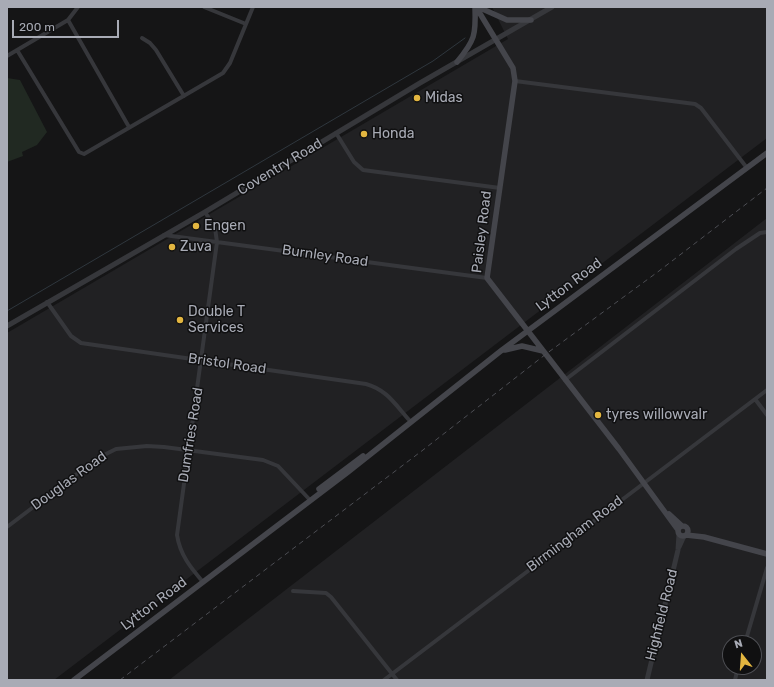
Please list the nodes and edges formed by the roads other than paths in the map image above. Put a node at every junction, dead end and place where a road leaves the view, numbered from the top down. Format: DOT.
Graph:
graph roads {
  1 [pos="78,7"];
  2 [pos="204,7"];
  3 [pos="253,7"];
  4 [pos="476,7"];
  5 [pos="552,7"];
  6 [pos="68,20"];
  7 [pos="531,20"];
  8 [pos="246,24"];
  9 [pos="142,38"];
  10 [pos="496,39"];
  11 [pos="17,50"];
  12 [pos="7,56"];
  13 [pos="457,62"];
  14 [pos="515,81"];
  15 [pos="184,96"];
  16 [pos="129,128"];
  17 [pos="336,133"];
  18 [pos="767,153"];
  19 [pos="747,168"];
  20 [pos="500,188"];
  21 [pos="205,212"];
  22 [pos="767,232"];
  23 [pos="164,235"];
  24 [pos="218,242"];
  25 [pos="487,278"];
  26 [pos="47,302"];
  27 [pos="7,326"];
  28 [pos="528,332"];
  29 [pos="502,350"];
  30 [pos="544,351"];
  31 [pos="201,361"];
  32 [pos="565,380"];
  33 [pos="767,390"];
  34 [pos="755,399"];
  35 [pos="767,416"];
  36 [pos="411,422"];
  37 [pos="189,449"];
  38 [pos="643,482"];
  39 [pos="309,499"];
  40 [pos="7,527"];
  41 [pos="683,532"];
  42 [pos="767,554"];
  43 [pos="767,568"];
  44 [pos="203,582"];
  45 [pos="293,591"];
  46 [pos="747,635"];
  47 [pos="392,673"];
  48 [pos="74,680"];
  49 [pos="384,680"];
  50 [pos="397,680"];
  51 [pos="647,680"];
  1 -- 6 [label="street"];
  2 -- 8 [label="street"];
  3 -- 8 [label="street"];
  4 -- 7 [label="main road"];
  4 -- 10 [label="main road, Paisley Road"];
  4 -- 13 [label="main road"];
  5 -- 7 [label="street, Coventry Road"];
  6 -- 11 [label="street"];
  6 -- 16 [label="street"];
  7 -- 10 [label="street, Coventry Road"];
  8 -- 15 [label="street"];
  9 -- 15 [label="street"];
  10 -- 13 [label="street, Coventry Road"];
  10 -- 14 [label="main road, Paisley Road"];
  11 -- 12 [label="street"];
  11 -- 16 [label="street"];
  13 -- 17 [label="street, Coventry Road"];
  14 -- 19 [label="street"];
  14 -- 20 [label="main road, Paisley Road"];
  15 -- 16 [label="street"];
  17 -- 20 [label="street"];
  17 -- 21 [label="street, Coventry Road"];
  18 -- 19 [label="main road, Lytton Road"];
  19 -- 28 [label="main road, Lytton Road"];
  20 -- 25 [label="main road, Paisley Road"];
  21 -- 23 [label="street, Coventry Road"];
  21 -- 24 [label="street, Dumfries Road"];
  22 -- 32 [label="street"];
  23 -- 24 [label="street, Burnley Road"];
  23 -- 26 [label="street, Coventry Road"];
  24 -- 25 [label="street, Burnley Road"];
  24 -- 31 [label="street, Dumfries Road"];
  25 -- 28 [label="main road, Paisley Road"];
  26 -- 27 [label="street, Coventry Road"];
  26 -- 31 [label="street, Bristol Road"];
  28 -- 29 [label="main road, Lytton Road"];
  28 -- 30 [label="main road, Paisley Road"];
  29 -- 30 [label="main road"];
  29 -- 36 [label="main road, Lytton Road"];
  30 -- 32 [label="main road, Paisley Road"];
  31 -- 36 [label="street, Bristol Road"];
  31 -- 37 [label="street, Dumfries Road"];
  32 -- 38 [label="main road, Paisley Road"];
  33 -- 34 [label="street, Birmingham Road"];
  34 -- 35 [label="street"];
  34 -- 38 [label="street, Birmingham Road"];
  36 -- 39 [label="main road, Lytton Road"];
  37 -- 39 [label="street, Douglas Road"];
  37 -- 40 [label="street, Douglas Road"];
  37 -- 44 [label="street, Dumfries Road"];
  38 -- 41 [label="main road, Paisley Road"];
  38 -- 47 [label="street, Birmingham Road"];
  39 -- 44 [label="main road, Lytton Road"];
  41 -- 42 [label="main road, Paisley Road"];
  41 -- 51 [label="street, Highfield Road"];
  43 -- 46 [label="street"];
  44 -- 48 [label="main road, Lytton Road"];
  45 -- 47 [label="street"];
  47 -- 49 [label="street, Birmingham Road"];
  47 -- 50 [label="street"];
}
